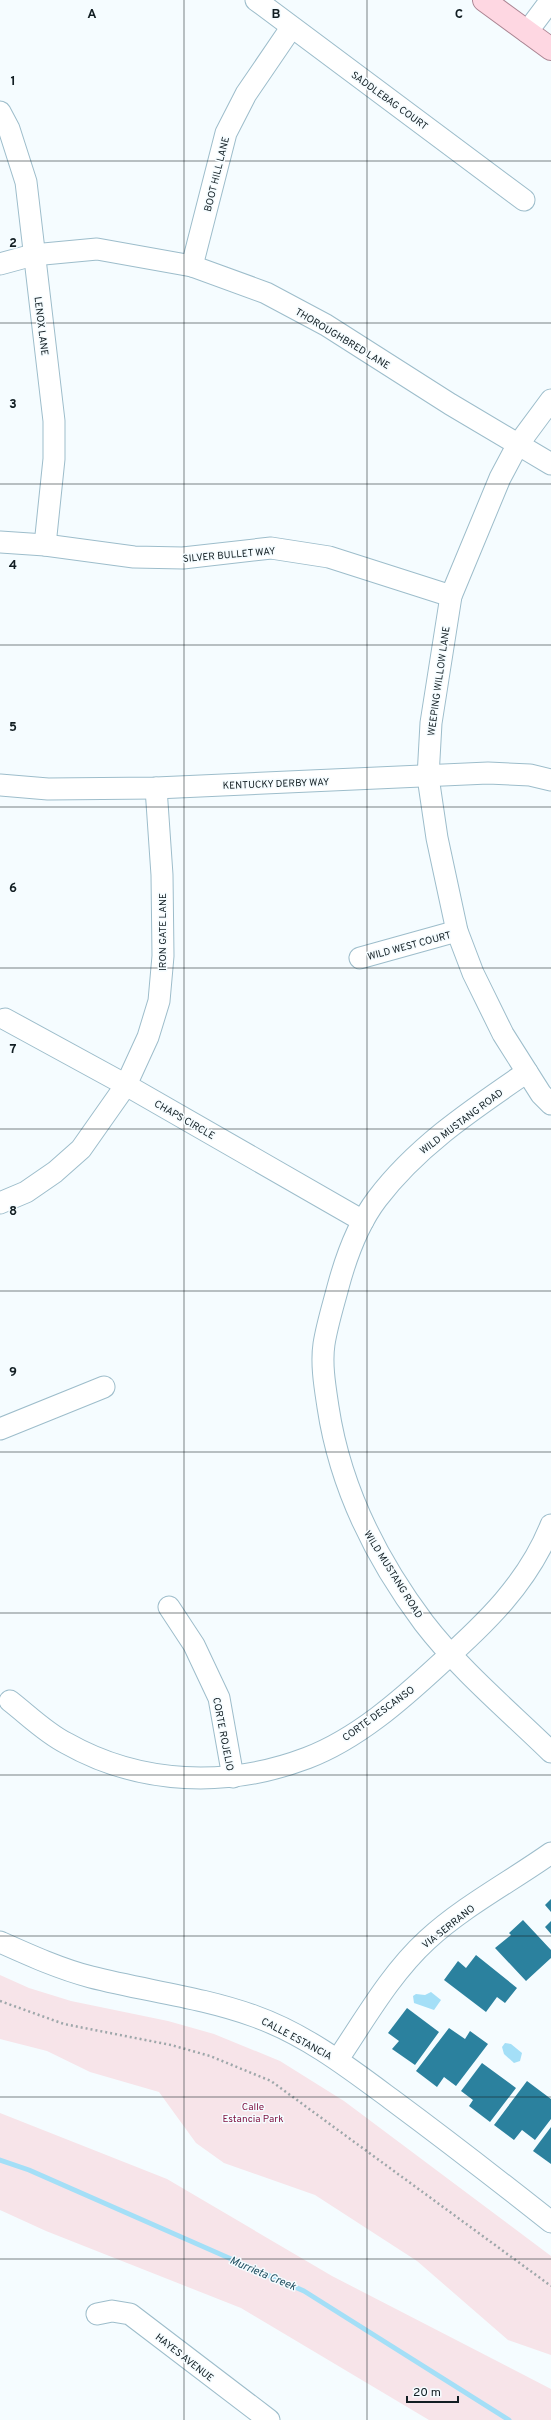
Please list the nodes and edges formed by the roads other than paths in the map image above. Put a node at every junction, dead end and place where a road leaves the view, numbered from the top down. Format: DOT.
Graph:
graph roads {
  1 [pos="256,0"];
  2 [pos="484,0"];
  3 [pos="551,0"];
  4 [pos="291,28"];
  5 [pos="527,32"];
  6 [pos="551,49"];
  7 [pos="0,112"];
  8 [pos="524,200"];
  9 [pos="33,255"];
  10 [pos="0,264"];
  11 [pos="192,266"];
  12 [pos="551,400"];
  13 [pos="517,446"];
  14 [pos="551,464"];
  15 [pos="0,542"];
  16 [pos="45,545"];
  17 [pos="451,596"];
  18 [pos="428,777"];
  19 [pos="551,780"];
  20 [pos="0,785"];
  21 [pos="156,788"];
  22 [pos="457,931"];
  23 [pos="360,958"];
  24 [pos="5,1019"];
  25 [pos="527,1072"];
  26 [pos="126,1085"];
  27 [pos="551,1104"];
  28 [pos="0,1203"];
  29 [pos="363,1221"];
  30 [pos="104,1387"];
  31 [pos="0,1429"];
  32 [pos="551,1525"];
  33 [pos="169,1607"];
  34 [pos="451,1655"];
  35 [pos="10,1701"];
  36 [pos="551,1752"];
  37 [pos="233,1776"];
  38 [pos="551,1852"];
  39 [pos="0,1942"];
  40 [pos="338,2059"];
  41 [pos="551,2222"];
  42 [pos="97,2314"];
  43 [pos="269,2420"];
  1 -- 4 [label="street, SADDLEBAG COURT"];
  2 -- 5 [label="main road"];
  3 -- 5 [label="street"];
  4 -- 8 [label="street, SADDLEBAG COURT"];
  4 -- 11 [label="street, BOOT HILL LANE"];
  5 -- 6 [label="main road"];
  7 -- 9 [label="street, LENOX LANE"];
  9 -- 10 [label="street, THOROUGHBRED LANE"];
  9 -- 11 [label="street, THOROUGHBRED LANE"];
  9 -- 16 [label="street, LENOX LANE"];
  11 -- 13 [label="street, THOROUGHBRED LANE"];
  12 -- 13 [label="street, WEEPING WILLOW LANE"];
  13 -- 14 [label="street, THOROUGHBRED LANE"];
  13 -- 17 [label="street, WEEPING WILLOW LANE"];
  15 -- 16 [label="street, SILVER BULLET WAY"];
  16 -- 17 [label="street, SILVER BULLET WAY"];
  17 -- 18 [label="street, WEEPING WILLOW LANE"];
  18 -- 19 [label="street, KENTUCKY DERBY WAY"];
  18 -- 21 [label="street, KENTUCKY DERBY WAY"];
  18 -- 22 [label="street, WEEPING WILLOW LANE"];
  20 -- 21 [label="street, KENTUCKY DERBY WAY"];
  21 -- 26 [label="street, IRON GATE LANE"];
  22 -- 23 [label="street, WILD WEST COURT"];
  22 -- 25 [label="street, WEEPING WILLOW LANE"];
  24 -- 26 [label="street, CHAPS CIRCLE"];
  25 -- 27 [label="street, WEEPING WILLOW LANE"];
  25 -- 29 [label="street, WILD MUSTANG ROAD"];
  26 -- 28 [label="street, IRON GATE LANE"];
  26 -- 29 [label="street, CHAPS CIRCLE"];
  29 -- 34 [label="street, WILD MUSTANG ROAD"];
  30 -- 31 [label="street"];
  32 -- 34 [label="street, CORTE DESCANSO"];
  33 -- 37 [label="street, CORTE ROJELIO"];
  34 -- 36 [label="street, WILD MUSTANG ROAD"];
  34 -- 37 [label="street, CORTE DESCANSO"];
  35 -- 37 [label="street, CORTE DESCANSO"];
  38 -- 40 [label="street, VIA SERRANO"];
  39 -- 40 [label="street, CALLE ESTANCIA"];
  40 -- 41 [label="street, CALLE ESTANCIA"];
  42 -- 43 [label="street, HAYES AVENUE"];
}
